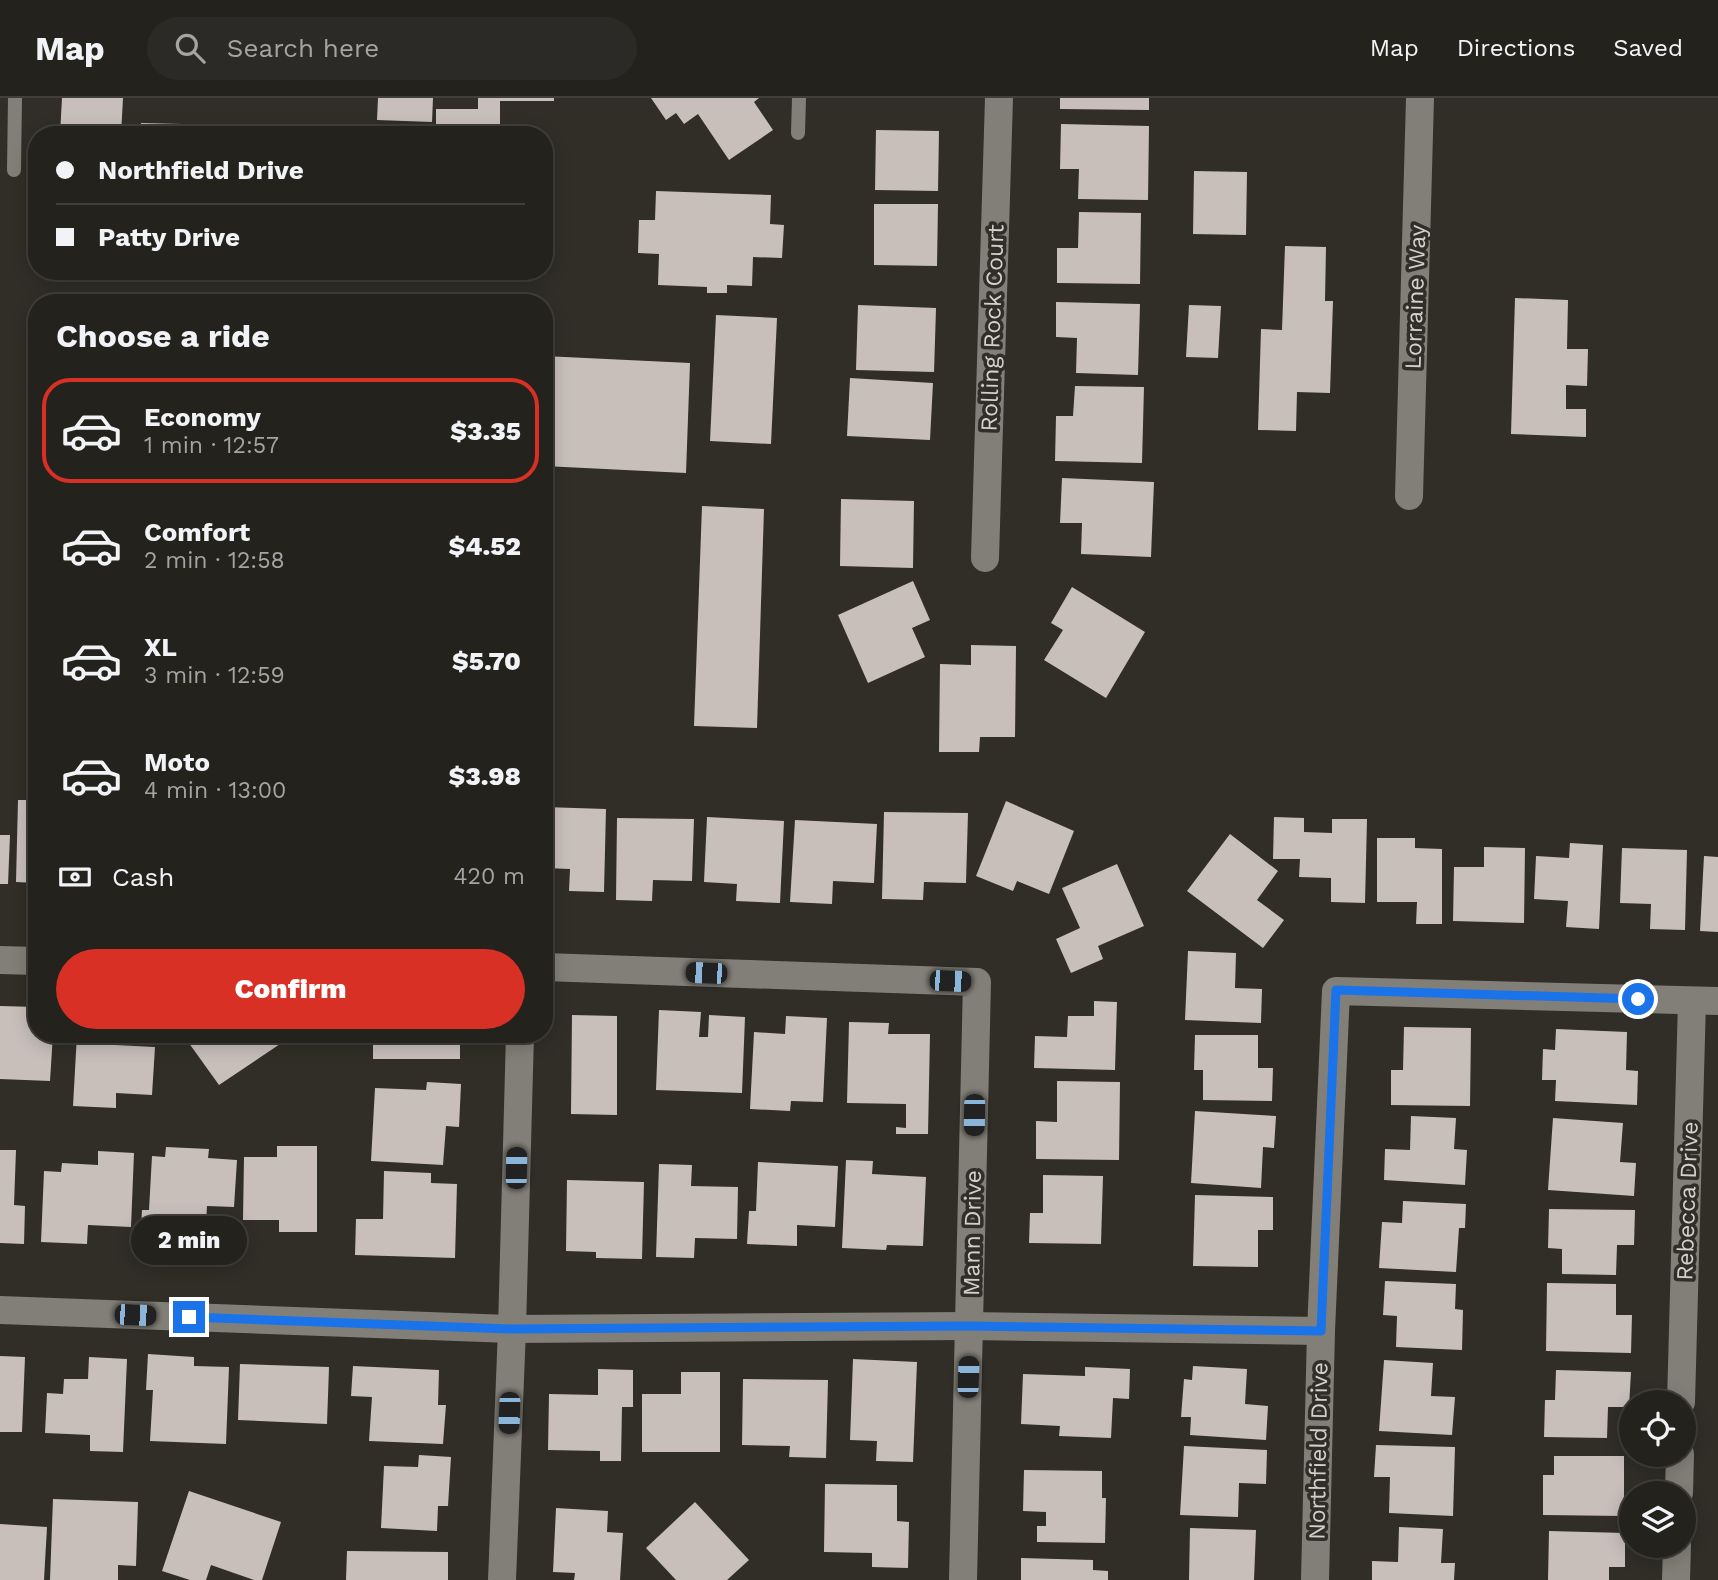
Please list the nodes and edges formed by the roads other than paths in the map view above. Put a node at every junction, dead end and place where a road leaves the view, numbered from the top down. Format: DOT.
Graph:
graph roads {
  1 [pos="15,98"];
  2 [pos="799,98"];
  3 [pos="999,98"];
  4 [pos="1420,98"];
  5 [pos="798,133"];
  6 [pos="14,170"];
  7 [pos="1409,496"];
  8 [pos="985,558"];
  9 [pos="0,960"];
  10 [pos="28,961"];
  11 [pos="553,967"];
  12 [pos="1705,1001"];
  13 [pos="520,1043"];
  14 [pos="0,1310"];
  15 [pos="970,1326"];
  16 [pos="512,1329"];
  17 [pos="1321,1331"];
  18 [pos="1682,1390"];
  19 [pos="1677,1558"];
  20 [pos="502,1580"];
  21 [pos="963,1580"];
  22 [pos="1315,1580"];
  23 [pos="1676,1580"];
  1 -- 6 [label="lane"];
  2 -- 5 [label="lane"];
  3 -- 8 [label="street, Rolling Rock Court"];
  4 -- 7 [label="street, Lorraine Way"];
  9 -- 10 [label="street"];
  11 -- 15 [label="street, Mann Drive"];
  12 -- 17 [label="street, Northfield Drive"];
  12 -- 18 [label="street, Rebecca Drive"];
  13 -- 16 [label="street"];
  14 -- 16 [label="street"];
  15 -- 16 [label="street"];
  15 -- 17 [label="street"];
  15 -- 21 [label="street, Mann Drive"];
  16 -- 20 [label="street"];
  17 -- 22 [label="street, Northfield Drive"];
  19 -- 23 [label="street"];
}
